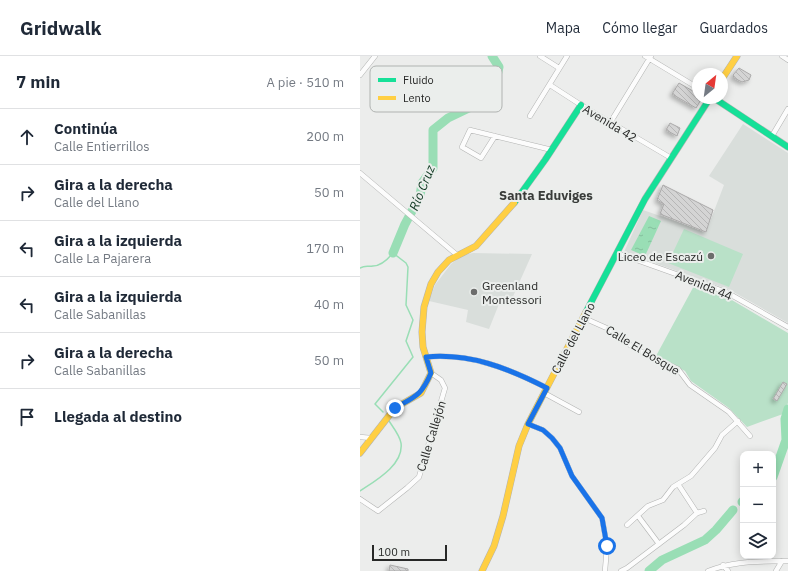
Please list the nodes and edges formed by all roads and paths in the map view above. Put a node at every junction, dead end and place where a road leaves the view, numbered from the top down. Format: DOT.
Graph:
graph roads {
  1 [pos="375,56"];
  2 [pos="540,56"];
  3 [pos="566,56"];
  4 [pos="737,56"];
  5 [pos="782,56"];
  6 [pos="648,57"];
  7 [pos="788,60"];
  8 [pos="559,68"];
  9 [pos="728,70"];
  10 [pos="360,75"];
  11 [pos="550,84"];
  12 [pos="692,84"];
  13 [pos="706,104"];
  14 [pos="723,104"];
  15 [pos="581,105"];
  16 [pos="788,109"];
  17 [pos="530,116"];
  18 [pos="610,123"];
  19 [pos="495,136"];
  20 [pos="772,136"];
  21 [pos="788,147"];
  22 [pos="552,150"];
  23 [pos="671,158"];
  24 [pos="360,173"];
  25 [pos="617,253"];
  26 [pos="457,256"];
  27 [pos="584,318"];
  28 [pos="788,327"];
  29 [pos="426,357"];
  30 [pos="431,373"];
  31 [pos="545,391"];
  32 [pos="579,412"];
  33 [pos="738,421"];
  34 [pos="528,424"];
  35 [pos="750,436"];
  36 [pos="360,437"];
  37 [pos="371,438"];
  38 [pos="360,453"];
  39 [pos="678,484"];
  40 [pos="360,499"];
  41 [pos="704,511"];
  42 [pos="697,513"];
  43 [pos="638,516"];
  44 [pos="627,525"];
  45 [pos="659,544"];
  46 [pos="782,561"];
  47 [pos="788,561"];
  48 [pos="723,565"];
  49 [pos="482,571"];
  50 [pos="605,571"];
  51 [pos="621,571"];
  52 [pos="708,571"];
  53 [pos="728,571"];
  54 [pos="776,571"];
  1 -- 10 [label="street"];
  2 -- 8 [label="street"];
  3 -- 8 [label="street"];
  4 -- 9 [label="main road"];
  5 -- 7 [label="street"];
  6 -- 12 [label="street"];
  6 -- 18 [label="street"];
  8 -- 11 [label="street"];
  11 -- 15 [label="street, Avenida 42"];
  11 -- 17 [label="street"];
  13 -- 23 [label="main road, Calle del Llano"];
  14 -- 20 [label="main road"];
  15 -- 18 [label="street, Avenida 42"];
  15 -- 22 [label="main road"];
  16 -- 20 [label="street"];
  18 -- 23 [label="street, Avenida 42"];
  19 -- 19 [label="street"];
  19 -- 22 [label="street"];
  20 -- 21 [label="main road"];
  22 -- 26 [label="main road"];
  23 -- 25 [label="main road, Calle del Llano"];
  24 -- 26 [label="street"];
  25 -- 27 [label="main road, Calle del Llano"];
  25 -- 28 [label="street, Avenida 44"];
  26 -- 29 [label="main road"];
  27 -- 31 [label="main road, Calle del Llano"];
  27 -- 33 [label="street, Calle El Bosque"];
  29 -- 30 [label="main road"];
  29 -- 31 [label="street"];
  30 -- 37 [label="main road"];
  30 -- 40 [label="street, Calle Callejón"];
  31 -- 32 [label="street"];
  31 -- 34 [label="main road, Calle del Llano"];
  33 -- 35 [label="street, Calle El Bosque"];
  33 -- 39 [label="street"];
  34 -- 49 [label="main road, Calle del Llano"];
  34 -- 50 [label="street"];
  36 -- 37 [label="street"];
  37 -- 38 [label="main road"];
  39 -- 42 [label="street"];
  39 -- 43 [label="street"];
  41 -- 42 [label="street"];
  42 -- 45 [label="street"];
  43 -- 44 [label="street"];
  43 -- 45 [label="street"];
  45 -- 51 [label="street"];
  46 -- 47 [label="street"];
  46 -- 48 [label="street"];
  46 -- 54 [label="street"];
  48 -- 52 [label="street"];
  48 -- 53 [label="street"];
}
